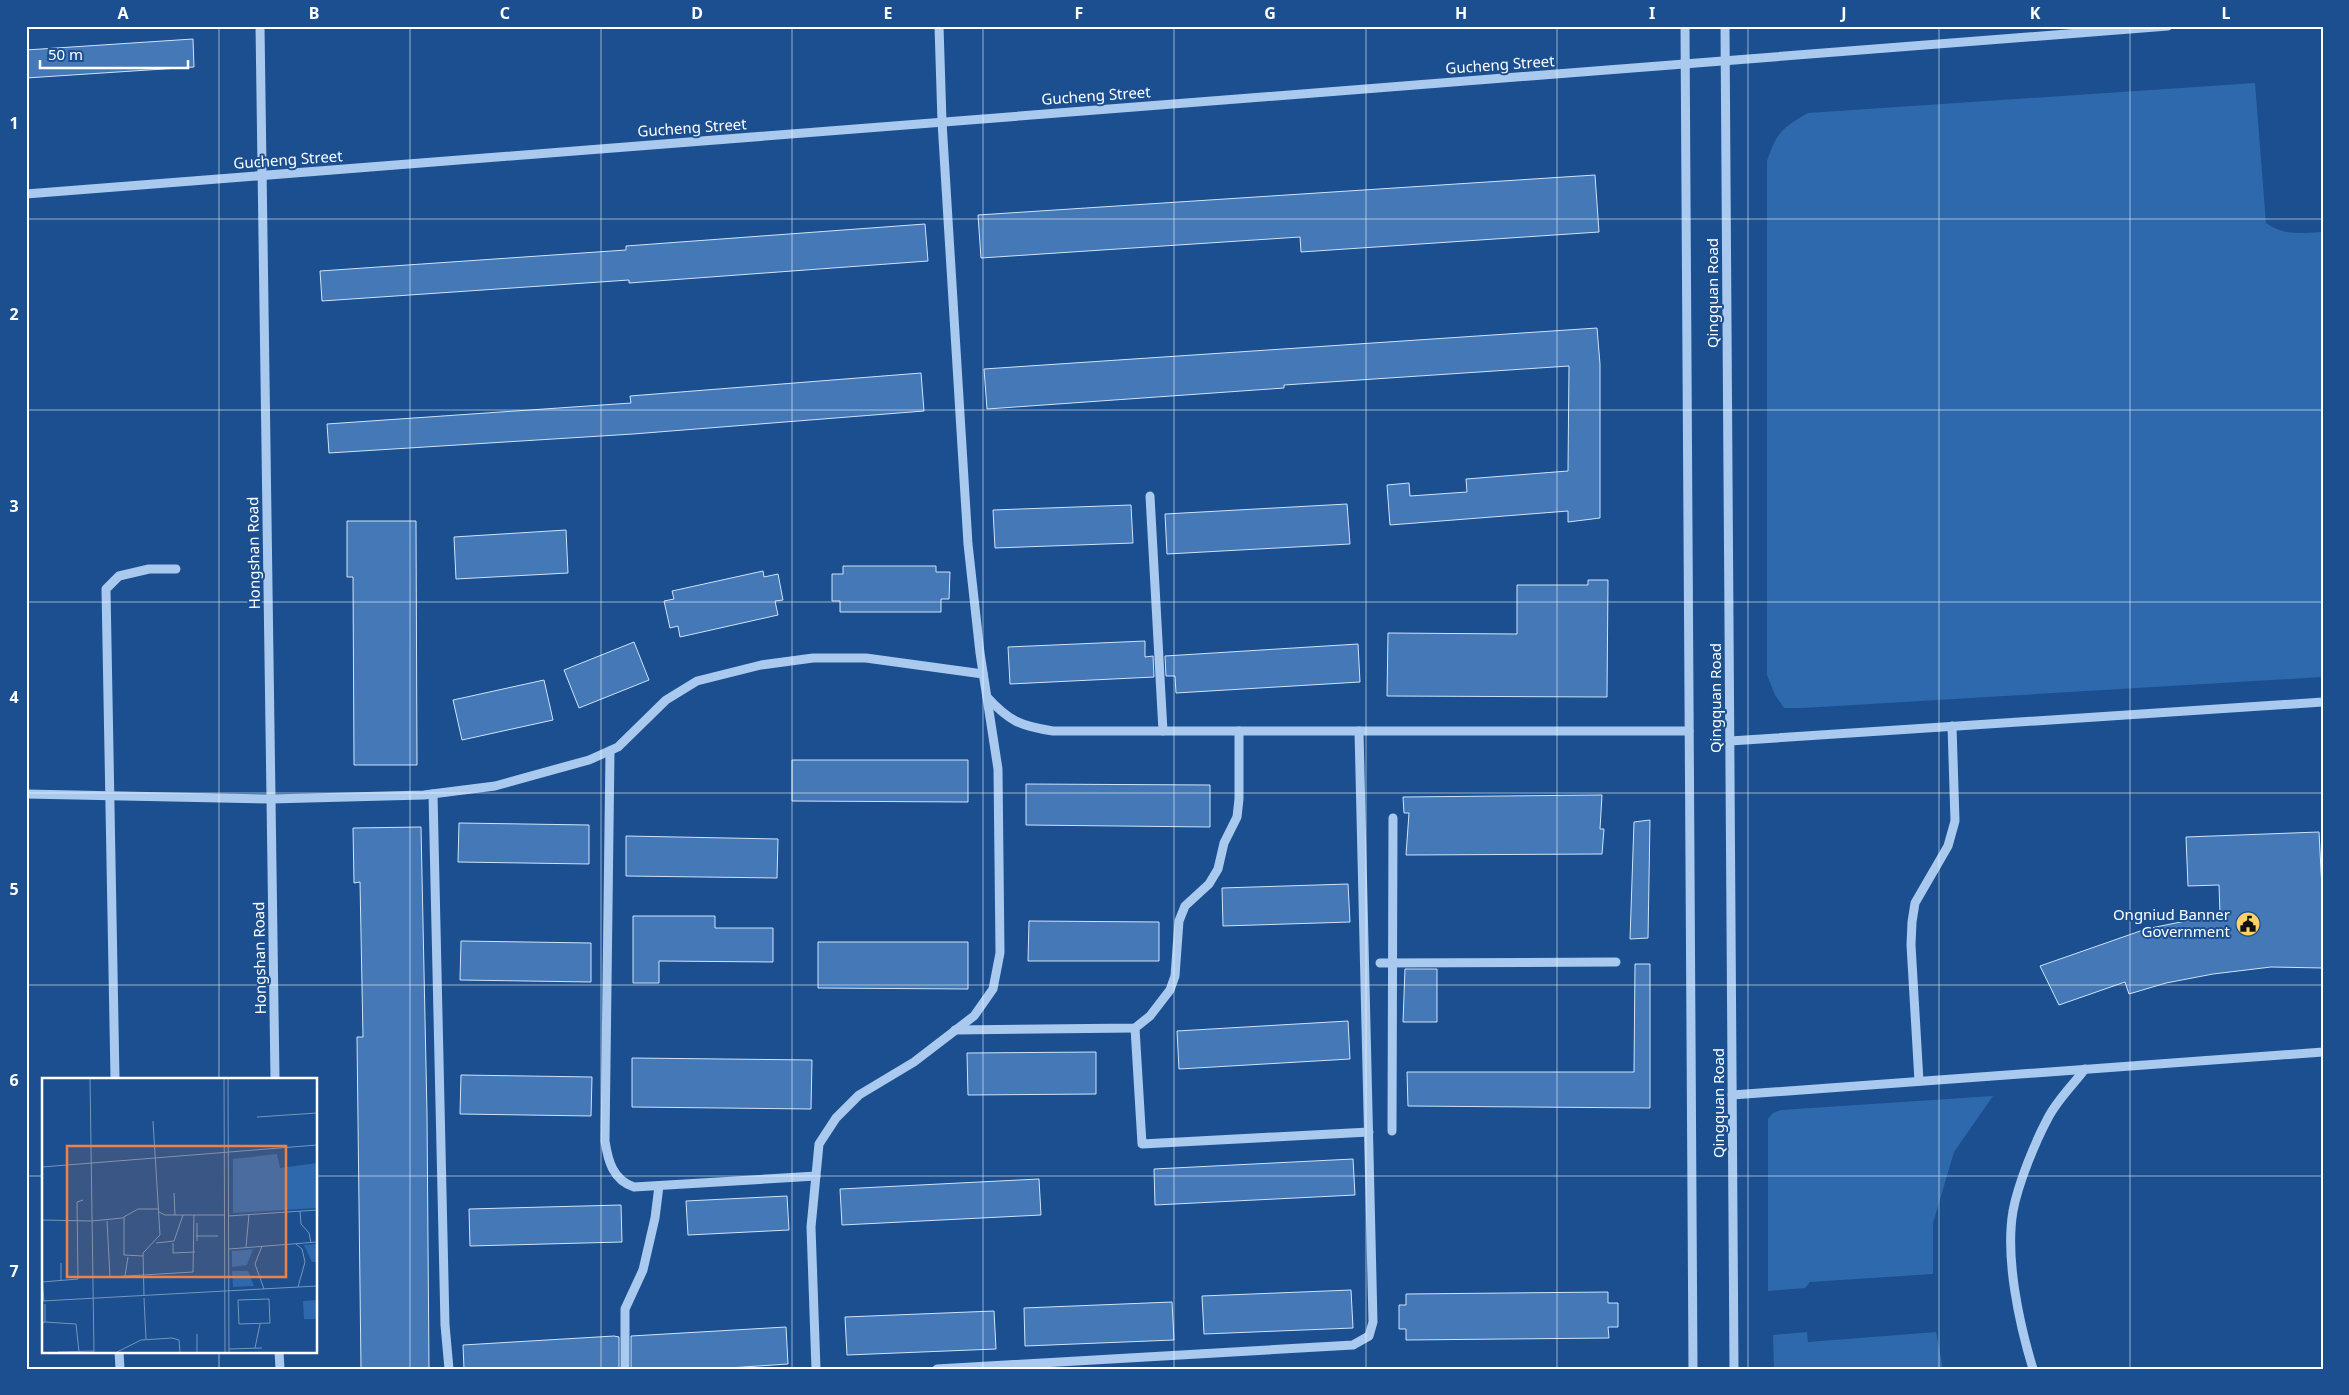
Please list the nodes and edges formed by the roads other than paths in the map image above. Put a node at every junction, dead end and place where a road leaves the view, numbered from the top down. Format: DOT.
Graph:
graph roads {
  1 [pos="260,26"];
  2 [pos="939,26"];
  3 [pos="1685,26"];
  4 [pos="1726,26"];
  5 [pos="2168,26"];
  6 [pos="1726,61"];
  7 [pos="1685,64"];
  8 [pos="942,122"];
  9 [pos="262,176"];
  10 [pos="26,194"];
  11 [pos="1150,496"];
  12 [pos="176,569"];
  13 [pos="983,674"];
  14 [pos="987,697"];
  15 [pos="2323,702"];
  16 [pos="1952,726"];
  17 [pos="1163,731"];
  18 [pos="1239,731"];
  19 [pos="1359,731"];
  20 [pos="1689,731"];
  21 [pos="1730,740"];
  22 [pos="610,751"];
  23 [pos="26,794"];
  24 [pos="433,794"];
  25 [pos="110,796"];
  26 [pos="271,799"];
  27 [pos="1394,818"];
  28 [pos="1616,962"];
  29 [pos="1380,963"];
  30 [pos="1393,963"];
  31 [pos="1135,1028"];
  32 [pos="955,1030"];
  33 [pos="2323,1052"];
  34 [pos="2085,1069"];
  35 [pos="115,1078"];
  36 [pos="275,1078"];
  37 [pos="1919,1081"];
  38 [pos="1732,1095"];
  39 [pos="1369,1132"];
  40 [pos="1392,1132"];
  41 [pos="816,1176"];
  42 [pos="659,1186"];
  43 [pos="119,1352"];
  44 [pos="279,1352"];
  45 [pos="120,1369"];
  46 [pos="280,1369"];
  47 [pos="449,1369"];
  48 [pos="625,1369"];
  49 [pos="816,1369"];
  50 [pos="937,1369"];
  51 [pos="1693,1369"];
  52 [pos="1734,1369"];
  53 [pos="2033,1369"];
  1 -- 9 [label="street, Hongshan Road"];
  2 -- 8 [label="street"];
  3 -- 7 [label="street, Qingquan Road"];
  4 -- 6 [label="street, Qingquan Road"];
  5 -- 6 [label="street, Gucheng Street"];
  6 -- 7 [label="street, Gucheng Street"];
  6 -- 21 [label="street, Qingquan Road"];
  7 -- 8 [label="street, Gucheng Street"];
  7 -- 20 [label="street, Qingquan Road"];
  8 -- 9 [label="street, Gucheng Street"];
  8 -- 13 [label="street"];
  9 -- 10 [label="street, Gucheng Street"];
  9 -- 26 [label="street, Hongshan Road"];
  11 -- 17 [label="street"];
  12 -- 25 [label="street"];
  13 -- 14 [label="street"];
  13 -- 22 [label="street"];
  14 -- 17 [label="street"];
  14 -- 32 [label="street"];
  15 -- 16 [label="street"];
  16 -- 21 [label="street"];
  16 -- 37 [label="street"];
  17 -- 18 [label="street"];
  18 -- 19 [label="street"];
  18 -- 31 [label="street"];
  19 -- 20 [label="street"];
  19 -- 39 [label="street"];
  20 -- 51 [label="street, Qingquan Road"];
  21 -- 38 [label="street, Qingquan Road"];
  22 -- 24 [label="street"];
  22 -- 42 [label="street"];
  23 -- 25 [label="street"];
  24 -- 26 [label="street"];
  24 -- 47 [label="street"];
  25 -- 26 [label="street"];
  25 -- 35 [label="street"];
  26 -- 36 [label="street, Hongshan Road"];
  27 -- 30 [label="street"];
  28 -- 30 [label="street"];
  29 -- 30 [label="street"];
  30 -- 40 [label="street"];
  31 -- 32 [label="street"];
  31 -- 39 [label="street"];
  32 -- 41 [label="street"];
  33 -- 34 [label="street"];
  34 -- 37 [label="street"];
  34 -- 53 [label="street"];
  37 -- 38 [label="street"];
  38 -- 52 [label="street, Qingquan Road"];
  39 -- 50 [label="street"];
  41 -- 42 [label="street"];
  41 -- 49 [label="street"];
  42 -- 48 [label="street"];
  43 -- 45 [label="street"];
  44 -- 46 [label="street"];
}
